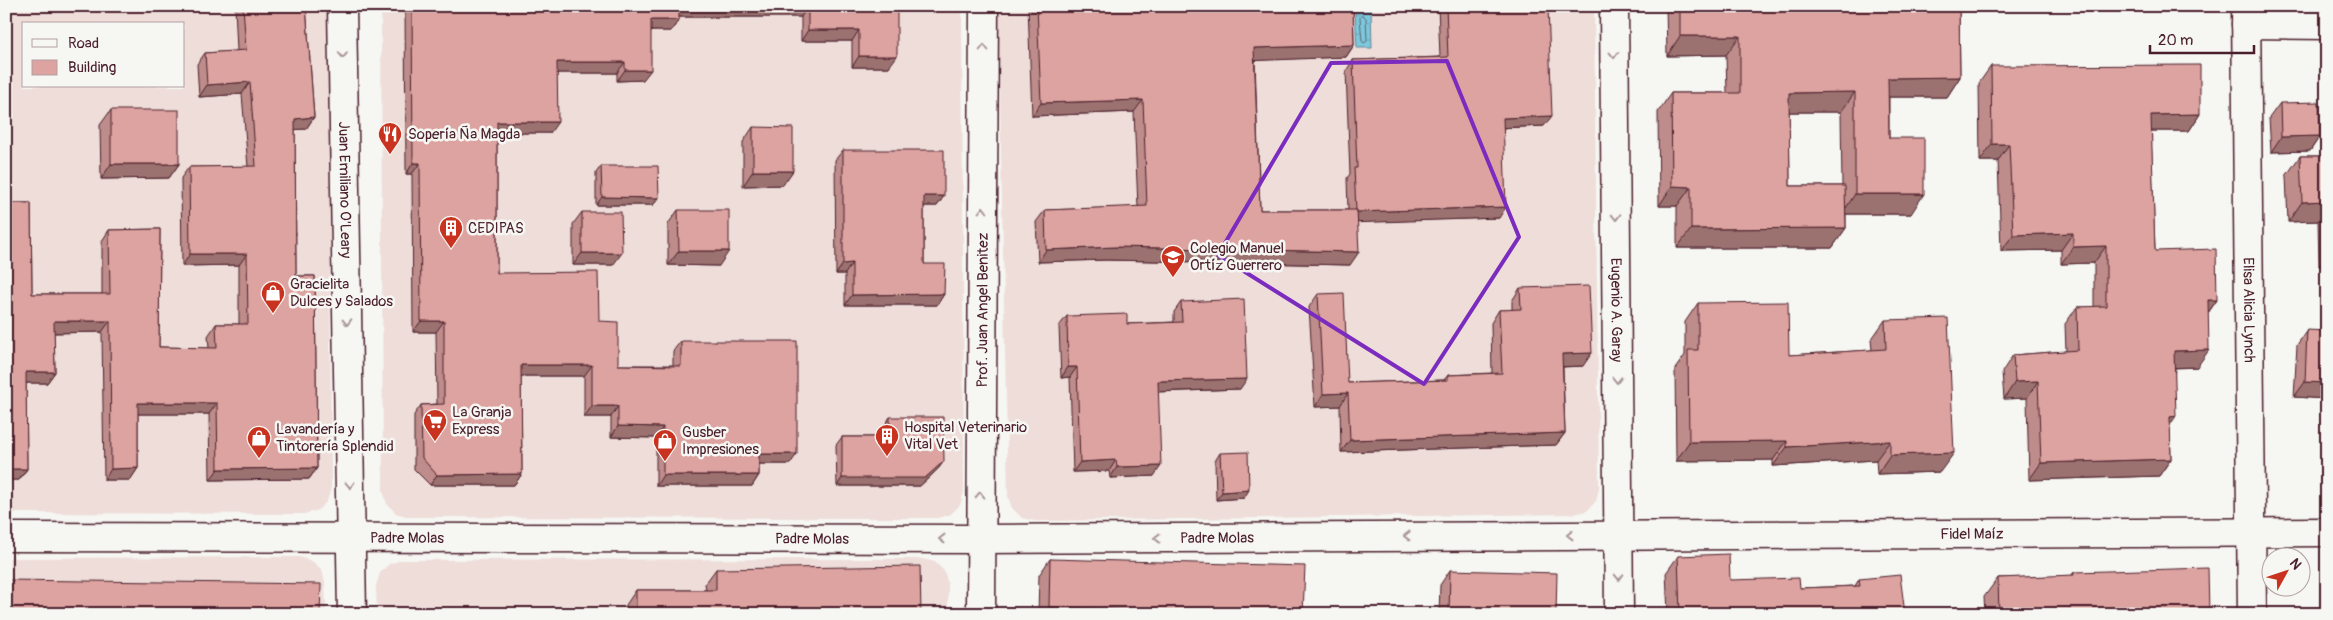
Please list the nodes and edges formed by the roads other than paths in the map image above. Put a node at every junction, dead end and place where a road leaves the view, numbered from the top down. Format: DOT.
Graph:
graph roads {
  1 [pos="342,6"];
  2 [pos="984,6"];
  3 [pos="1614,6"];
  4 [pos="2246,15"];
  5 [pos="2327,25"];
  6 [pos="2251,531"];
  7 [pos="2327,532"];
  8 [pos="1619,535"];
  9 [pos="6,537"];
  10 [pos="351,538"];
  11 [pos="980,539"];
  12 [pos="352,614"];
  13 [pos="981,614"];
  14 [pos="1619,614"];
  15 [pos="2252,614"];
  1 -- 10 [label="street, Juan Emiliano O'Leary, one-way"];
  11 -- 2 [label="street, Prof. Juan Angel Benitez, one-way"];
  3 -- 8 [label="street, Eugenio A. Garay, one-way"];
  4 -- 5 [label="street"];
  4 -- 6 [label="street, Elisa Alicia Lynch"];
  6 -- 7 [label="street, Fidel Maíz"];
  6 -- 8 [label="street, Fidel Maíz"];
  6 -- 15 [label="street, Elisa Alicia Lynch"];
  8 -- 11 [label="street, Padre Molas, one-way"];
  8 -- 14 [label="street, Eugenio A. Garay, one-way"];
  9 -- 10 [label="street, Padre Molas"];
  11 -- 10 [label="street, Padre Molas, one-way"];
  10 -- 12 [label="street, Juan Emiliano O'Leary"];
  11 -- 13 [label="street, Prof. Juan Angel Benitez"];
}
